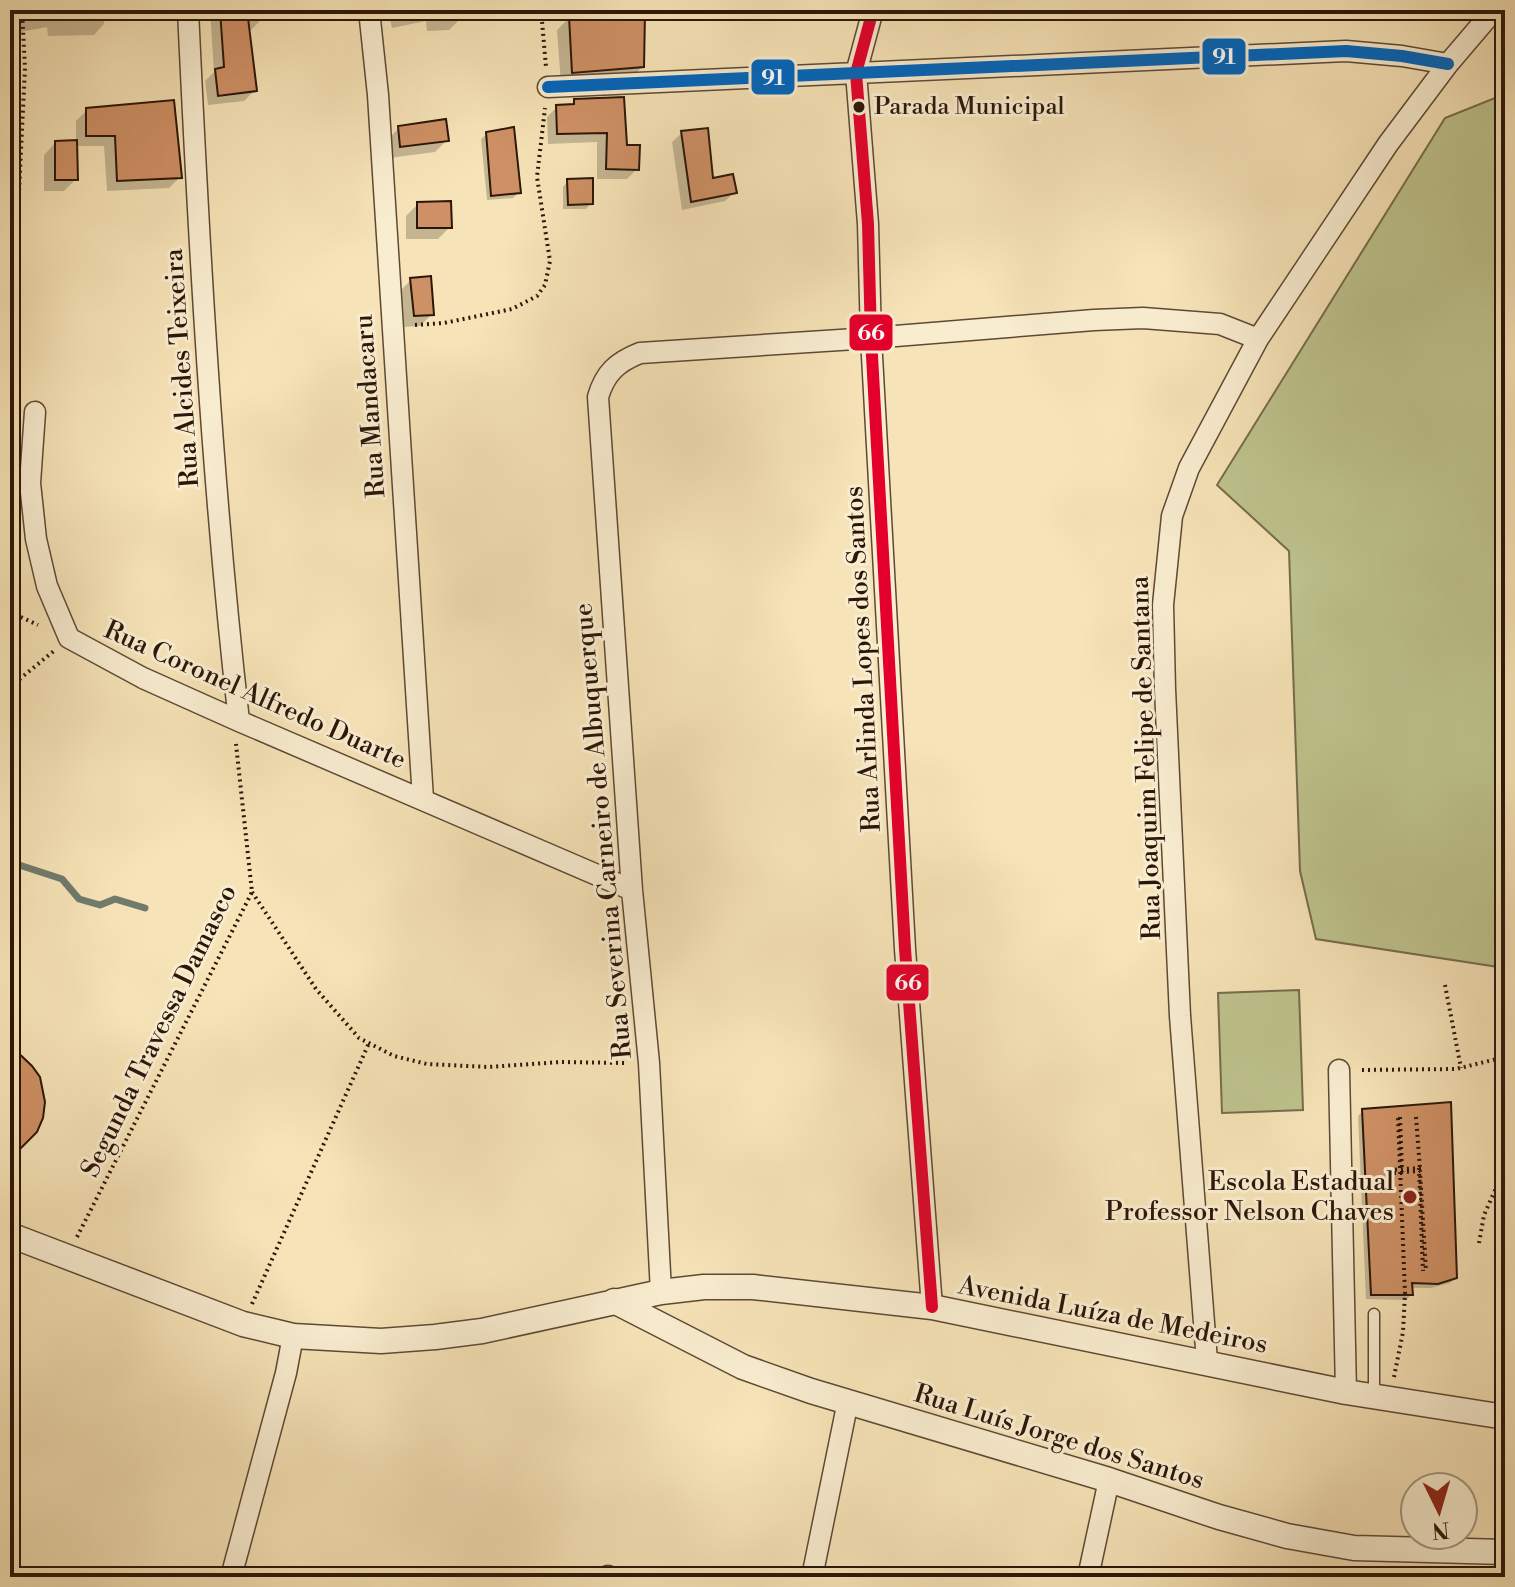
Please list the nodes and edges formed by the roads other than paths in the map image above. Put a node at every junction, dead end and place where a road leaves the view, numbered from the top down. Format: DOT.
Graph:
graph roads {
  1 [pos="188,10"];
  2 [pos="369,10"];
  3 [pos="873,10"];
  4 [pos="1494,10"];
  5 [pos="1448,64"];
  6 [pos="856,73"];
  7 [pos="548,87"];
  8 [pos="871,338"];
  9 [pos="1258,339"];
  10 [pos="35,412"];
  11 [pos="236,720"];
  12 [pos="423,799"];
  13 [pos="632,890"];
  14 [pos="1339,1070"];
  15 [pos="10,1235"];
  16 [pos="661,1292"];
  17 [pos="614,1301"];
  18 [pos="932,1307"];
  19 [pos="1374,1314"];
  20 [pos="293,1336"];
  21 [pos="1207,1361"];
  22 [pos="1346,1392"];
  23 [pos="1383,1398"];
  24 [pos="848,1401"];
  25 [pos="1505,1417"];
  26 [pos="1109,1480"];
  27 [pos="1505,1552"];
  28 [pos="231,1577"];
  29 [pos="812,1577"];
  30 [pos="1088,1577"];
  1 -- 11 [label="street, Rua Alcides Teixeira"];
  2 -- 12 [label="street, Rua Mandacaru"];
  3 -- 6 [label="street, Rua Arlinda Lopes dos Santos"];
  4 -- 5 [label="street, Rua Joaquim Felipe de Santana"];
  5 -- 6 [label="street"];
  5 -- 9 [label="street, Rua Joaquim Felipe de Santana"];
  6 -- 7 [label="street"];
  6 -- 8 [label="street, Rua Arlinda Lopes dos Santos"];
  8 -- 9 [label="street"];
  8 -- 13 [label="street, Rua Severina Carneiro de Albuquerque"];
  8 -- 18 [label="street, Rua Arlinda Lopes dos Santos"];
  9 -- 21 [label="street, Rua Joaquim Felipe de Santana"];
  10 -- 11 [label="street, Rua Coronel Alfredo Duarte"];
  11 -- 12 [label="street, Rua Coronel Alfredo Duarte"];
  12 -- 13 [label="street, Rua Coronel Alfredo Duarte"];
  13 -- 16 [label="street, Rua Severina Carneiro de Albuquerque"];
  14 -- 22 [label="street"];
  15 -- 20 [label="street, Avenida Luíza de Medeiros"];
  16 -- 17 [label="street, Avenida Luíza de Medeiros"];
  16 -- 18 [label="street, Avenida Luíza de Medeiros"];
  17 -- 20 [label="street, Avenida Luíza de Medeiros"];
  17 -- 24 [label="street, Rua Luís Jorge dos Santos"];
  18 -- 21 [label="street, Avenida Luíza de Medeiros"];
  19 -- 23 [label="lane"];
  20 -- 28 [label="street"];
  21 -- 22 [label="street, Avenida Luíza de Medeiros"];
  22 -- 23 [label="street, Avenida Luíza de Medeiros"];
  23 -- 25 [label="street, Avenida Luíza de Medeiros"];
  24 -- 26 [label="street, Rua Luís Jorge dos Santos"];
  24 -- 29 [label="street"];
  26 -- 27 [label="street, Rua Luís Jorge dos Santos"];
  26 -- 30 [label="street"];
}
